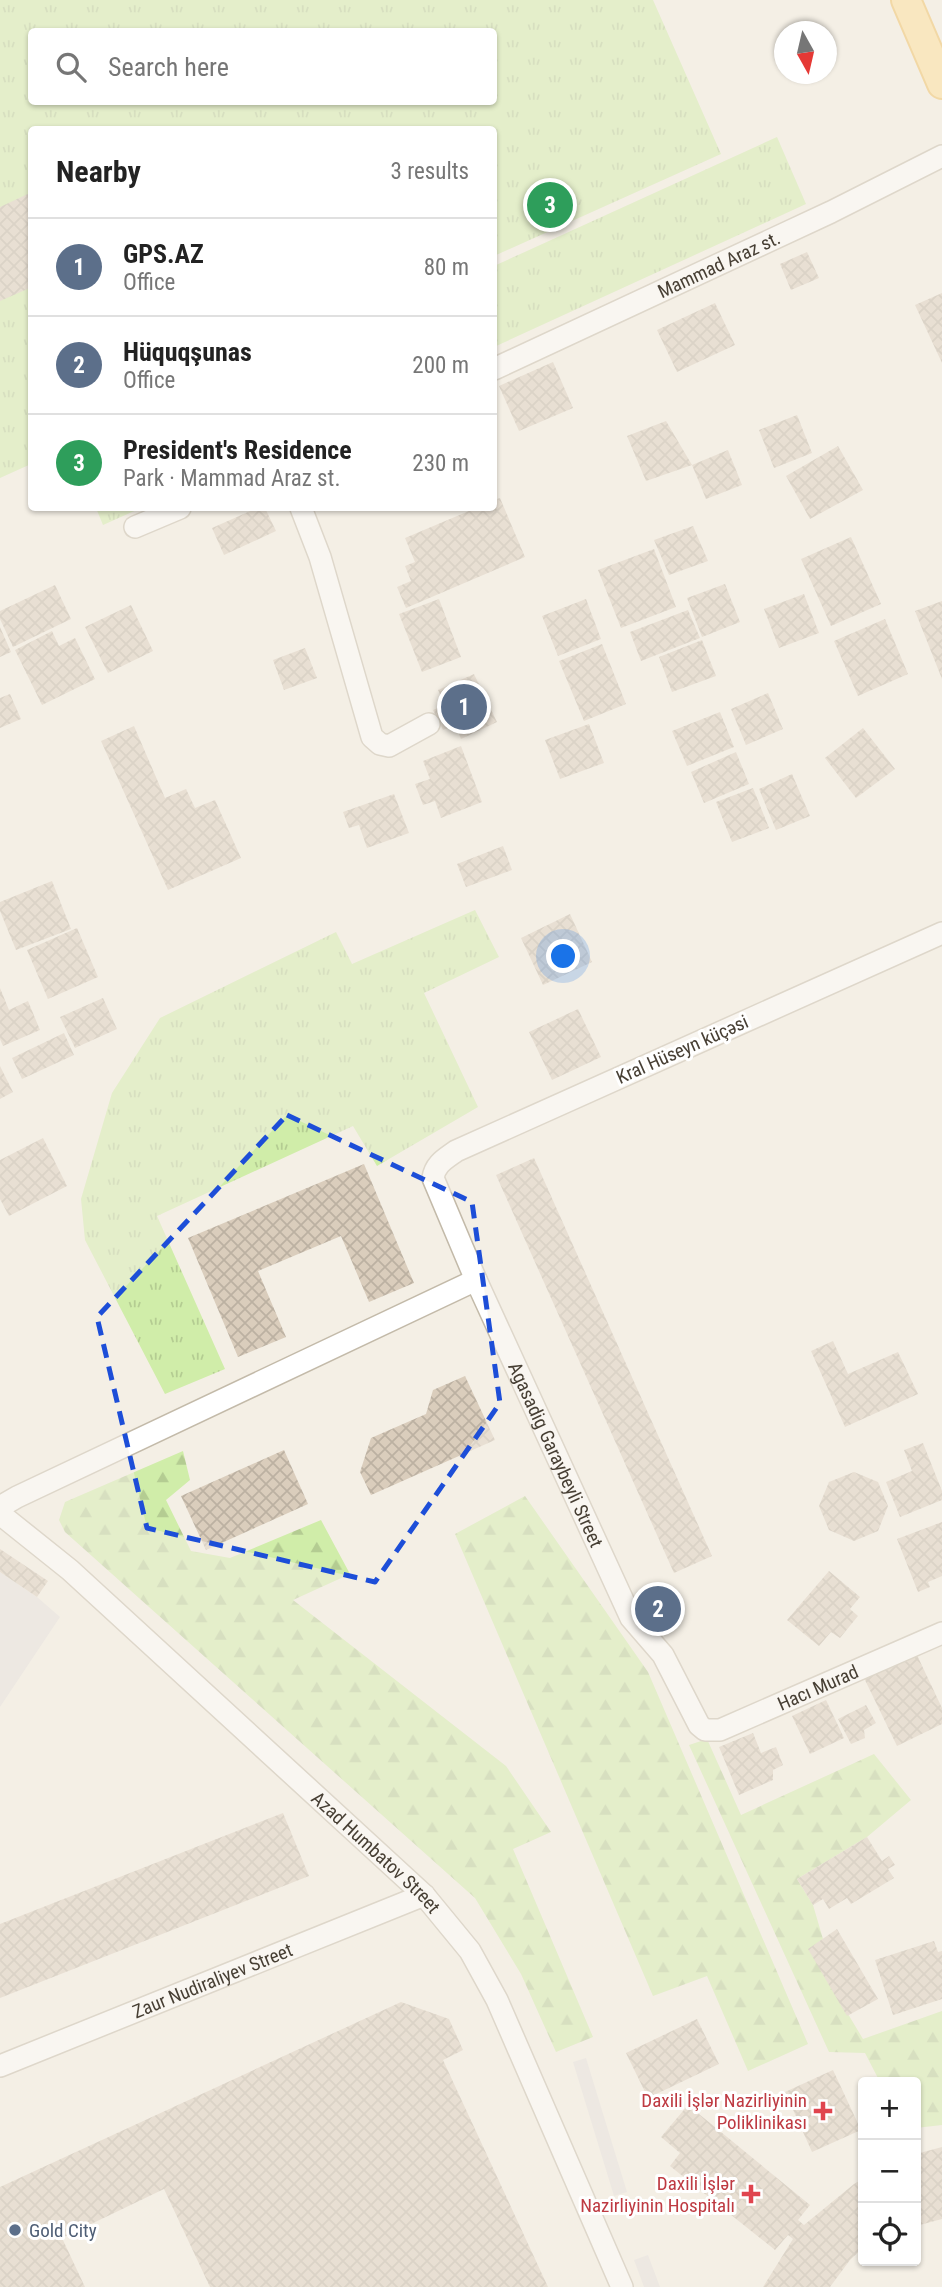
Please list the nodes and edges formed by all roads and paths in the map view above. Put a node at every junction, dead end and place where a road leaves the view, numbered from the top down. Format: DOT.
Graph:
graph roads {
  1 [pos="906,0"];
  2 [pos="942,84"];
  3 [pos="942,156"];
  4 [pos="497,368"];
  5 [pos="173,511"];
  6 [pos="302,511"];
  7 [pos="135,527"];
  8 [pos="429,724"];
  9 [pos="942,933"];
  10 [pos="433,1178"];
  11 [pos="476,1280"];
  12 [pos="0,1507"];
  13 [pos="0,1514"];
  14 [pos="942,1633"];
  15 [pos="696,1720"];
  16 [pos="424,1895"];
  17 [pos="0,2066"];
  18 [pos="622,2287"];
  1 -- 2 [label="main road"];
  3 -- 4 [label="street, Mammad Araz st."];
  5 -- 7 [label="street"];
  6 -- 8 [label="street"];
  9 -- 10 [label="street, Kral Hüseyn küçəsi"];
  10 -- 11 [label="street, Agasadig Garaybeyli Street"];
  11 -- 12 [label="street"];
  11 -- 15 [label="street, Agasadig Garaybeyli Street"];
  13 -- 16 [label="street, Azad Humbatov Street"];
  14 -- 15 [label="street, Hacı Murad"];
  16 -- 17 [label="street, Zaur Nudiraliyev Street"];
  16 -- 18 [label="street, Azad Humbatov Street"];
}
